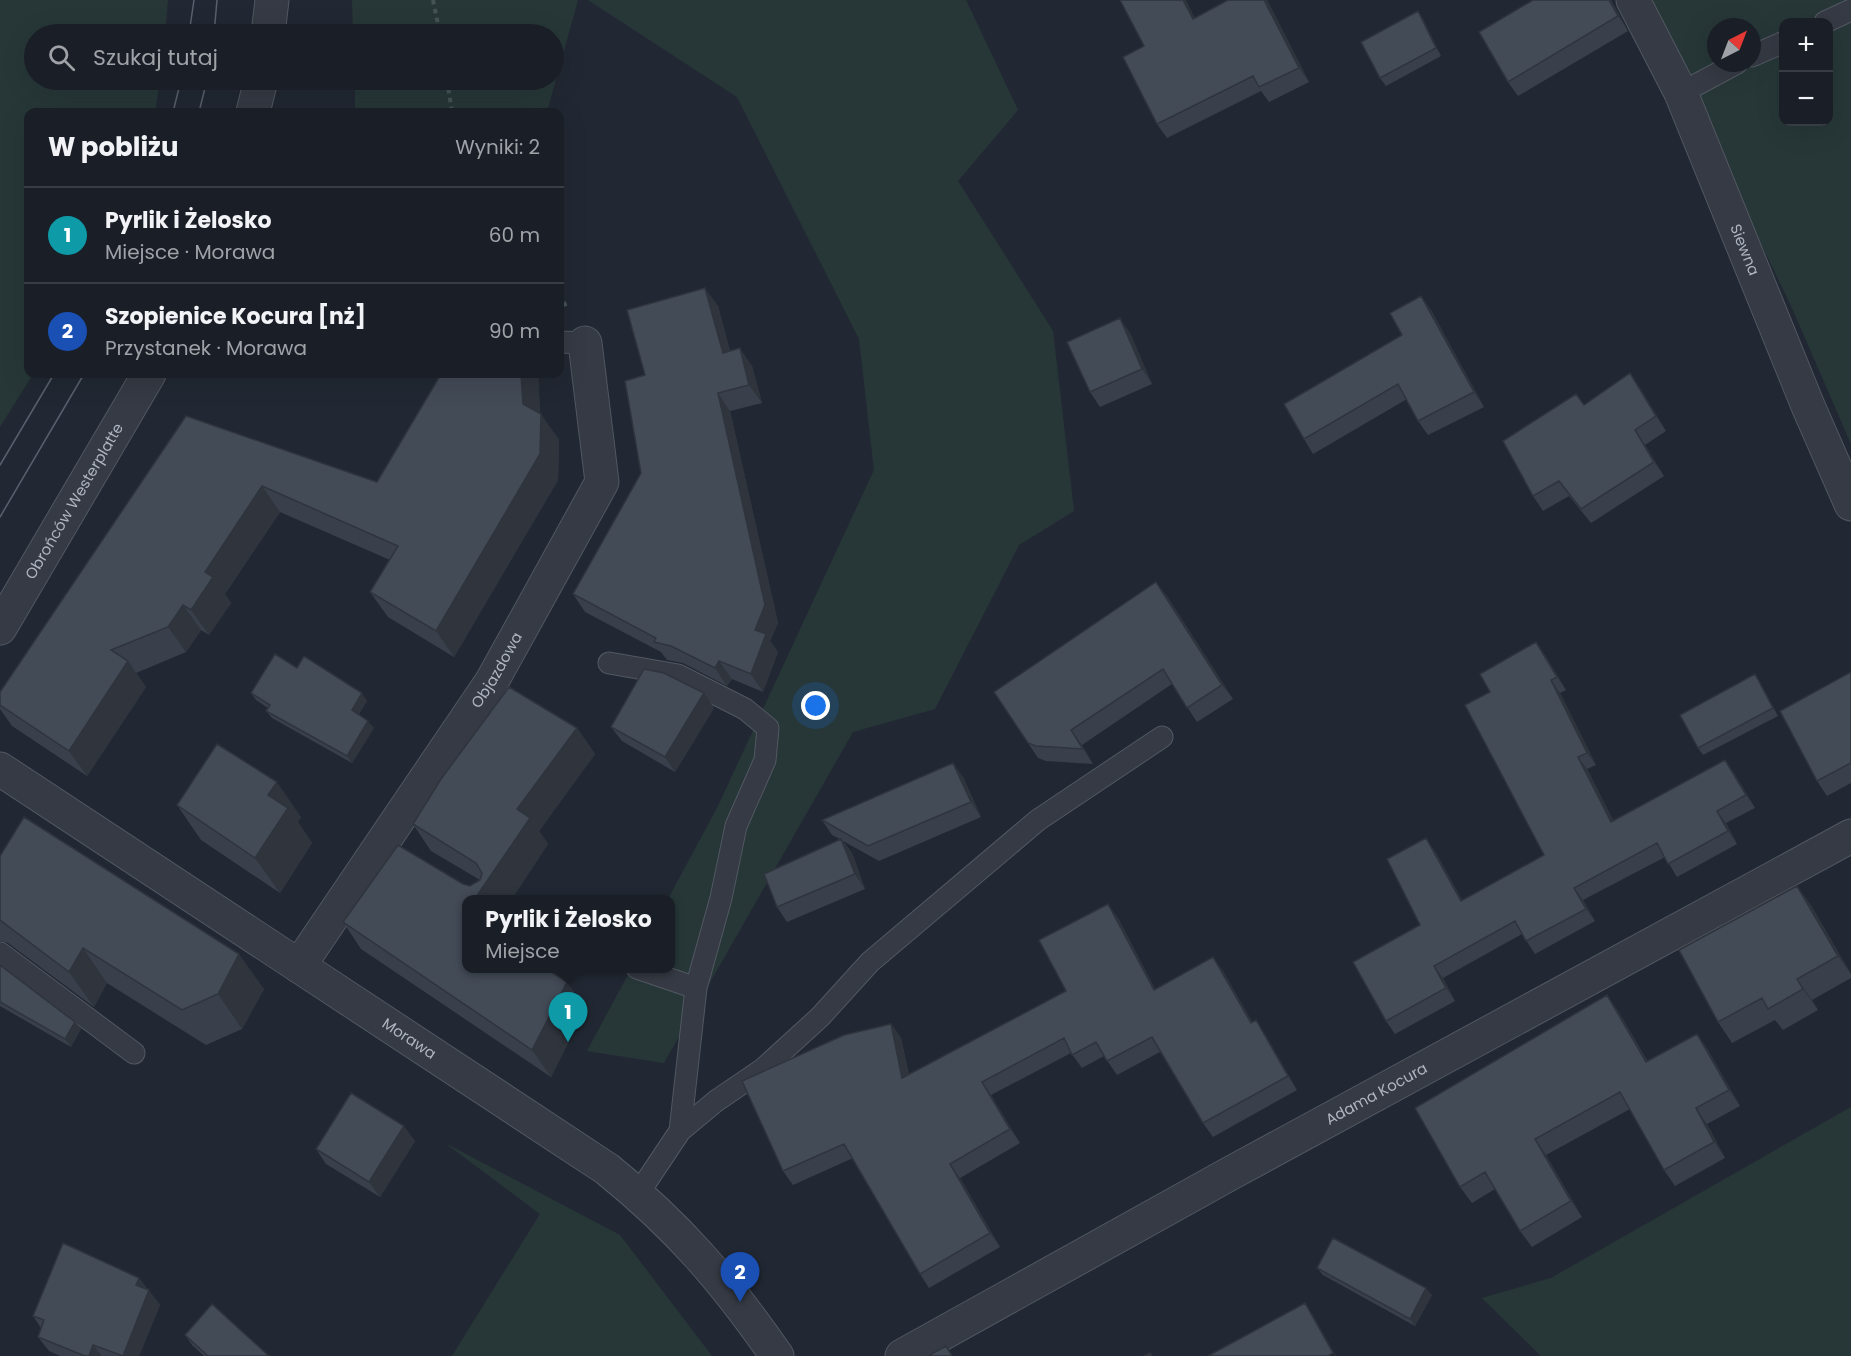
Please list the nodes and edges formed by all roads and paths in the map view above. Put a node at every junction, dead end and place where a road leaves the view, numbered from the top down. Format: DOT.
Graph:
graph roads {
  1 [pos="272,0"];
  2 [pos="433,0"];
  3 [pos="1634,0"];
  4 [pos="1851,10"];
  5 [pos="1833,18"];
  6 [pos="269,24"];
  7 [pos="438,24"];
  8 [pos="1779,44"];
  9 [pos="1761,52"];
  10 [pos="1720,72"];
  11 [pos="258,90"];
  12 [pos="449,90"];
  13 [pos="1681,93"];
  14 [pos="254,108"];
  15 [pos="451,108"];
  16 [pos="572,343"];
  17 [pos="147,378"];
  18 [pos="1851,504"];
  19 [pos="0,628"];
  20 [pos="609,663"];
  21 [pos="1162,737"];
  22 [pos="0,769"];
  23 [pos="1851,836"];
  24 [pos="0,953"];
  25 [pos="299,966"];
  26 [pos="649,973"];
  27 [pos="696,988"];
  28 [pos="134,1053"];
  29 [pos="680,1131"];
  30 [pos="638,1194"];
  31 [pos="777,1356"];
  32 [pos="902,1356"];
  1 -- 6 [label="street"];
  2 -- 7 [label="path"];
  3 -- 13 [label="street, Siewna"];
  4 -- 5 [label="lane"];
  8 -- 9 [label="lane"];
  10 -- 13 [label="lane"];
  11 -- 14 [label="street"];
  12 -- 15 [label="path"];
  13 -- 18 [label="street, Siewna"];
  16 -- 25 [label="street, Objazdowa"];
  17 -- 19 [label="street, Obrońców Westerplatte"];
  20 -- 27 [label="lane"];
  21 -- 29 [label="lane"];
  22 -- 25 [label="street, Morawa"];
  23 -- 32 [label="street, Adama Kocura"];
  24 -- 28 [label="lane"];
  25 -- 30 [label="street, Morawa"];
  26 -- 27 [label="lane"];
  27 -- 29 [label="lane"];
  29 -- 30 [label="lane"];
  30 -- 31 [label="street, Morawa"];
}
